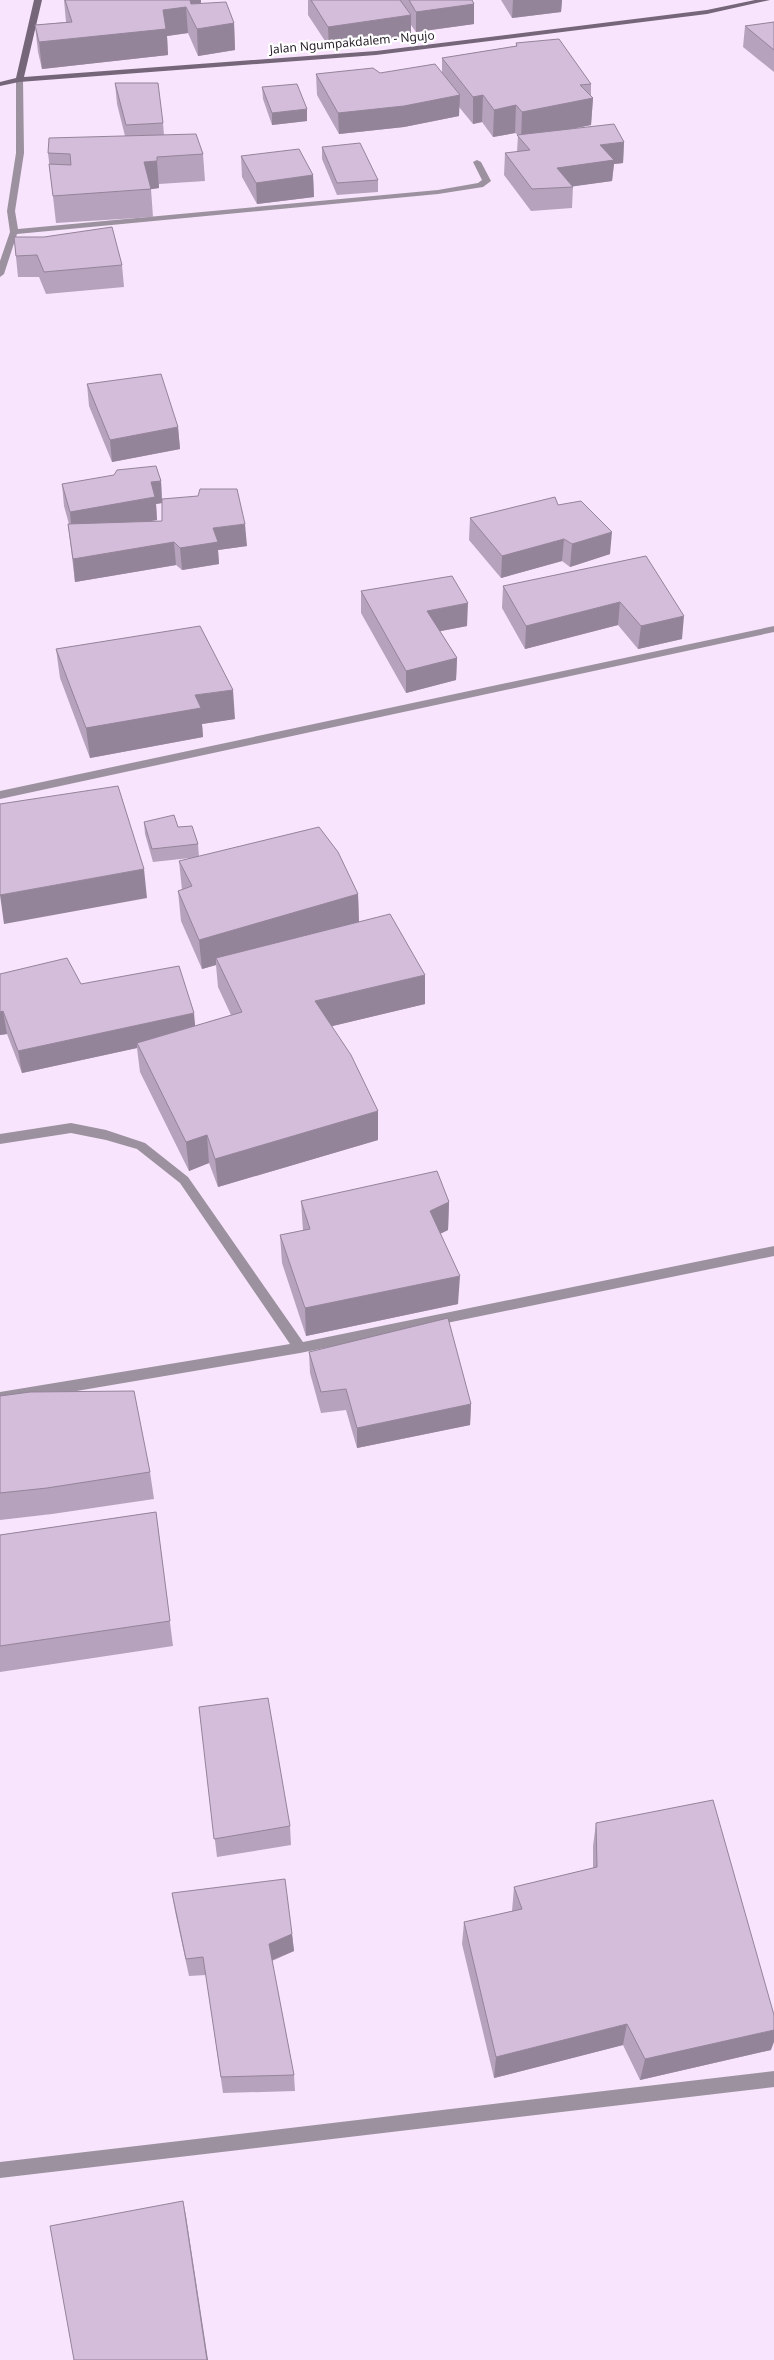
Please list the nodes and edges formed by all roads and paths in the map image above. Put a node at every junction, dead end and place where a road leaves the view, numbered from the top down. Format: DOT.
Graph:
graph roads {
  1 [pos="38,0"];
  2 [pos="766,0"];
  3 [pos="19,80"];
  4 [pos="0,84"];
  5 [pos="477,162"];
  6 [pos="14,232"];
  7 [pos="0,274"];
  8 [pos="774,629"];
  9 [pos="0,795"];
  10 [pos="0,1138"];
  11 [pos="774,1251"];
  12 [pos="300,1348"];
  13 [pos="0,1398"];
  14 [pos="774,2079"];
  15 [pos="0,2170"];
  1 -- 3 [label="street"];
  2 -- 3 [label="street, Jalan Ngumpakdalem - Ngujo"];
  3 -- 4 [label="street, Jalan Ngumpakdalem - Ngujo"];
  3 -- 6 [label="street"];
  5 -- 6 [label="street"];
  6 -- 7 [label="street"];
  8 -- 9 [label="street"];
  10 -- 12 [label="street"];
  11 -- 12 [label="street"];
  12 -- 13 [label="street"];
  14 -- 15 [label="street"];
}
